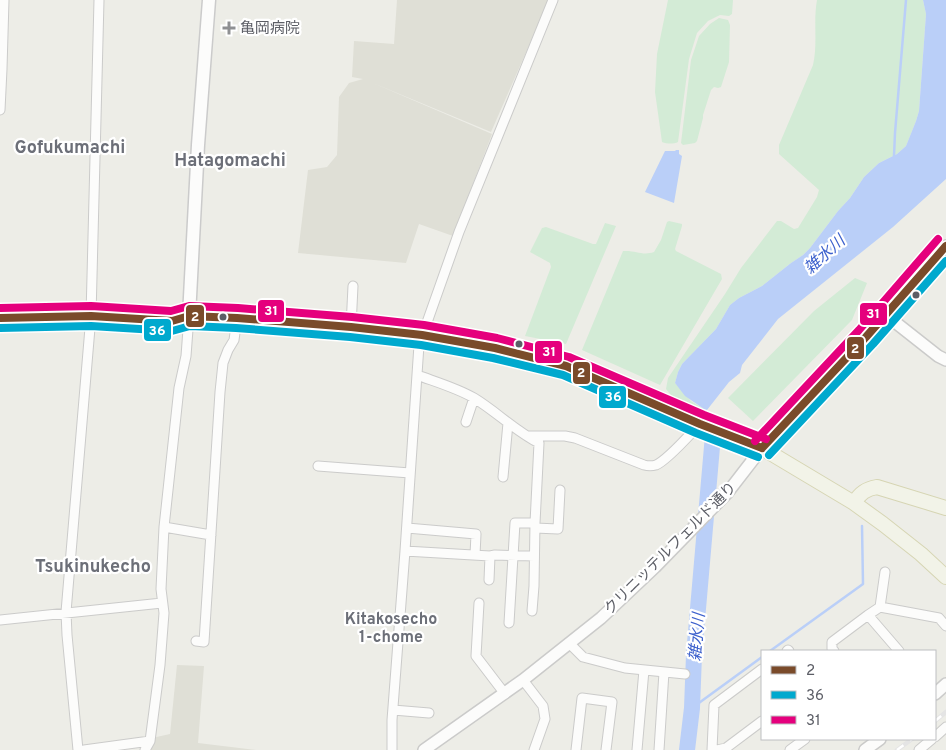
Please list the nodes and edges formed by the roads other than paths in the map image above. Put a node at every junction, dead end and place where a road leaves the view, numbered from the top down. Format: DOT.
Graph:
graph roads {
  1 [pos="4,0"];
  2 [pos="99,0"];
  3 [pos="208,0"];
  4 [pos="553,0"];
  5 [pos="0,110"];
  6 [pos="946,246"];
  7 [pos="353,286"];
  8 [pos="91,316"];
  9 [pos="189,316"];
  10 [pos="886,316"];
  11 [pos="0,318"];
  12 [pos="236,318"];
  13 [pos="352,327"];
  14 [pos="422,335"];
  15 [pos="946,360"];
  16 [pos="417,375"];
  17 [pos="474,398"];
  18 [pos="466,422"];
  19 [pos="508,422"];
  20 [pos="700,424"];
  21 [pos="525,436"];
  22 [pos="762,448"];
  23 [pos="318,466"];
  24 [pos="410,473"];
  25 [pos="503,477"];
  26 [pos="560,490"];
  27 [pos="854,503"];
  28 [pos="946,508"];
  29 [pos="535,526"];
  30 [pos="164,527"];
  31 [pos="407,528"];
  32 [pos="211,535"];
  33 [pos="405,551"];
  34 [pos="475,555"];
  35 [pos="513,555"];
  36 [pos="490,556"];
  37 [pos="534,556"];
  38 [pos="885,572"];
  39 [pos="946,577"];
  40 [pos="489,580"];
  41 [pos="162,603"];
  42 [pos="479,603"];
  43 [pos="880,607"];
  44 [pos="532,611"];
  45 [pos="66,612"];
  46 [pos="868,615"];
  47 [pos="0,620"];
  48 [pos="509,623"];
  49 [pos="946,626"];
  50 [pos="196,641"];
  51 [pos="569,643"];
  52 [pos="833,650"];
  53 [pos="898,650"];
  54 [pos="644,670"];
  55 [pos="761,670"];
  56 [pos="664,672"];
  57 [pos="686,674"];
  58 [pos="524,680"];
  59 [pos="946,684"];
  60 [pos="936,692"];
  61 [pos="506,694"];
  62 [pos="393,710"];
  63 [pos="429,714"];
  64 [pos="761,721"];
  65 [pos="946,727"];
  66 [pos="936,736"];
  67 [pos="804,740"];
  68 [pos="932,740"];
  69 [pos="150,741"];
  70 [pos="78,750"];
  71 [pos="84,750"];
  72 [pos="145,750"];
  73 [pos="392,750"];
  74 [pos="424,750"];
  75 [pos="534,750"];
  76 [pos="576,750"];
  77 [pos="606,750"];
  78 [pos="637,750"];
  79 [pos="659,750"];
  80 [pos="712,750"];
  81 [pos="717,750"];
  82 [pos="790,750"];
  83 [pos="919,750"];
  1 -- 5 [label="street"];
  2 -- 8 [label="street"];
  3 -- 9 [label="main road"];
  4 -- 14 [label="street"];
  6 -- 10 [label="street, クリニッテルフェルド通り"];
  7 -- 13 [label="street"];
  8 -- 9 [label="main road"];
  8 -- 11 [label="main road"];
  8 -- 45 [label="street"];
  9 -- 12 [label="main road"];
  9 -- 30 [label="street"];
  10 -- 15 [label="street"];
  10 -- 22 [label="street, クリニッテルフェルド通り"];
  12 -- 13 [label="main road"];
  12 -- 32 [label="street"];
  13 -- 14 [label="main road"];
  14 -- 16 [label="street"];
  14 -- 20 [label="main road"];
  16 -- 17 [label="street"];
  16 -- 24 [label="street"];
  17 -- 18 [label="street"];
  17 -- 19 [label="street"];
  19 -- 21 [label="street"];
  19 -- 25 [label="street"];
  20 -- 21 [label="street"];
  20 -- 22 [label="main road"];
  21 -- 29 [label="street"];
  22 -- 27 [label="main road"];
  22 -- 51 [label="street, クリニッテルフェルド通り"];
  23 -- 24 [label="street"];
  24 -- 31 [label="street"];
  26 -- 29 [label="street"];
  27 -- 28 [label="main road"];
  27 -- 39 [label="main road"];
  29 -- 35 [label="street"];
  29 -- 37 [label="street"];
  30 -- 32 [label="street"];
  30 -- 41 [label="street"];
  31 -- 33 [label="street"];
  31 -- 34 [label="street"];
  32 -- 50 [label="street"];
  33 -- 34 [label="street"];
  33 -- 62 [label="street"];
  34 -- 36 [label="street"];
  35 -- 36 [label="street"];
  35 -- 37 [label="street"];
  35 -- 48 [label="street"];
  36 -- 40 [label="street"];
  37 -- 44 [label="street"];
  38 -- 43 [label="street"];
  41 -- 45 [label="street"];
  41 -- 69 [label="street"];
  42 -- 61 [label="street"];
  43 -- 46 [label="street"];
  43 -- 49 [label="street"];
  45 -- 47 [label="street"];
  45 -- 70 [label="street"];
  46 -- 52 [label="street"];
  46 -- 53 [label="street"];
  51 -- 54 [label="street"];
  51 -- 58 [label="street, クリニッテルフェルド通り"];
  54 -- 56 [label="street"];
  54 -- 78 [label="street"];
  55 -- 80 [label="street"];
  56 -- 57 [label="street"];
  56 -- 79 [label="street"];
  58 -- 61 [label="street, クリニッテルフェルド通り"];
  58 -- 75 [label="street"];
  59 -- 60 [label="street"];
  61 -- 74 [label="street, クリニッテルフェルド通り"];
  62 -- 63 [label="street"];
  62 -- 73 [label="street"];
  64 -- 81 [label="street"];
  65 -- 66 [label="street"];
  67 -- 82 [label="street"];
  68 -- 83 [label="street"];
  69 -- 71 [label="street"];
  69 -- 72 [label="street"];
  76 -- 77 [label="street"];
}
